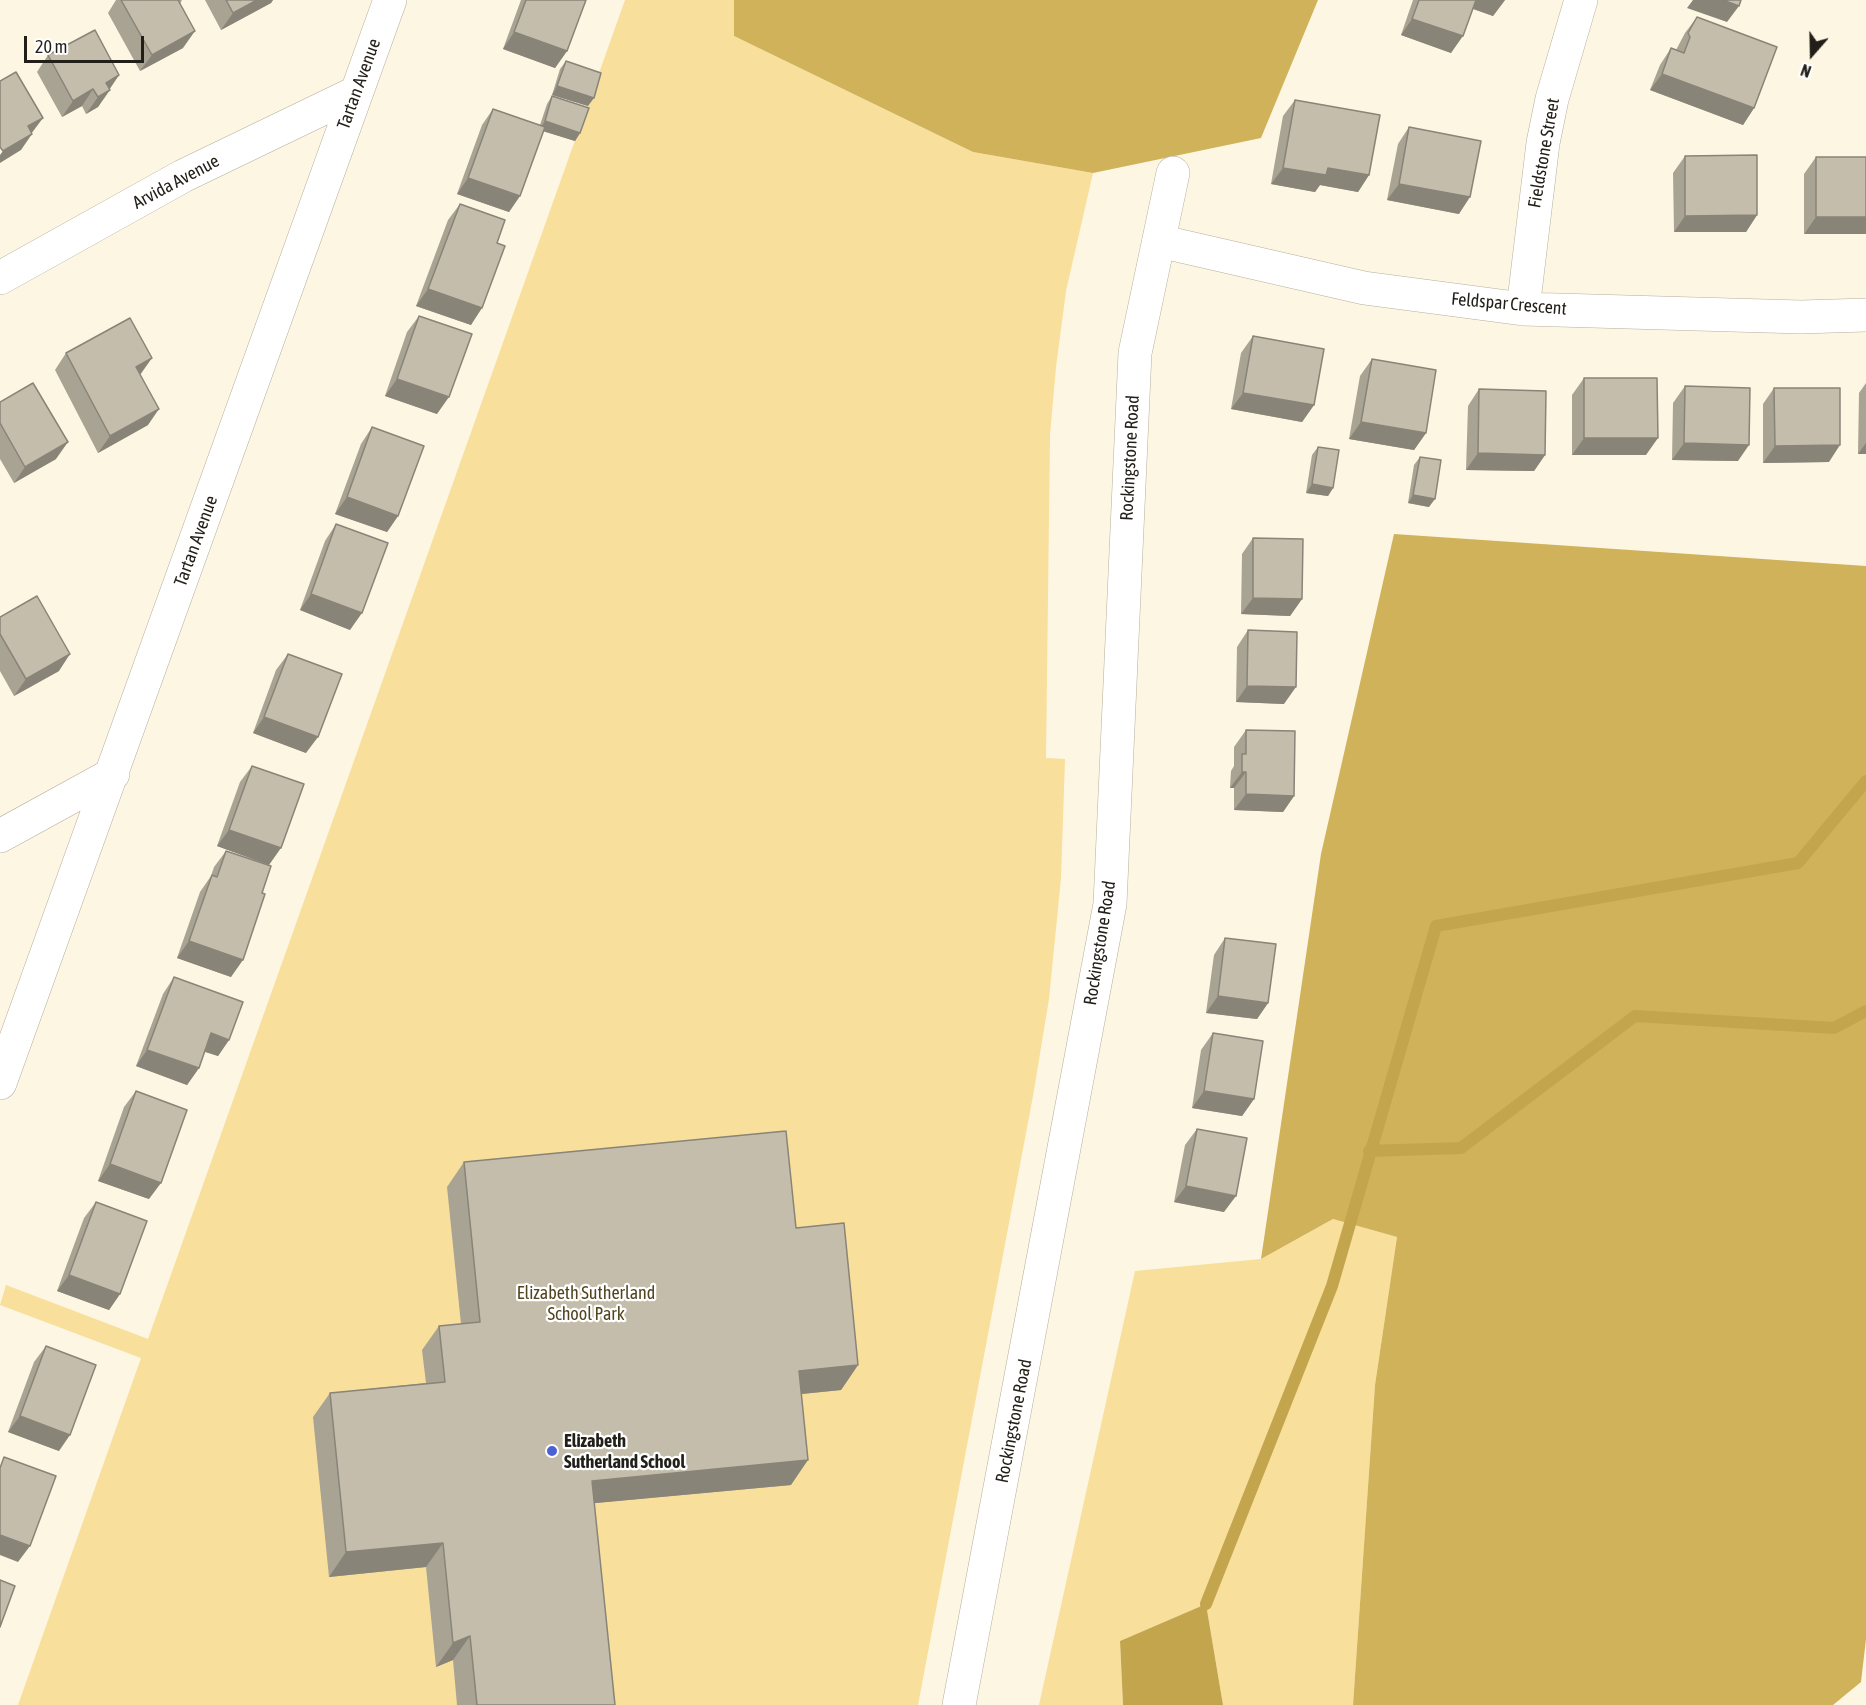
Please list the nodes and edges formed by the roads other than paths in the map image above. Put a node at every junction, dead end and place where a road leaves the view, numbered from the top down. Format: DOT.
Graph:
graph roads {
  1 [pos="390,0"];
  2 [pos="1581,0"];
  3 [pos="355,93"];
  4 [pos="1173,173"];
  5 [pos="1159,241"];
  6 [pos="0,278"];
  7 [pos="1523,309"];
  8 [pos="1866,315"];
  9 [pos="113,774"];
  10 [pos="0,836"];
  11 [pos="0,1083"];
  12 [pos="959,1705"];
  1 -- 3 [label="street, Tartan Avenue"];
  2 -- 7 [label="street, Fieldstone Street"];
  3 -- 6 [label="street, Arvida Avenue"];
  3 -- 9 [label="street, Tartan Avenue"];
  4 -- 5 [label="street, Rockingstone Road"];
  5 -- 7 [label="street, Feldspar Crescent"];
  5 -- 12 [label="street, Rockingstone Road"];
  7 -- 8 [label="street, Feldspar Crescent"];
  9 -- 10 [label="street"];
  9 -- 11 [label="street, Tartan Avenue"];
}
